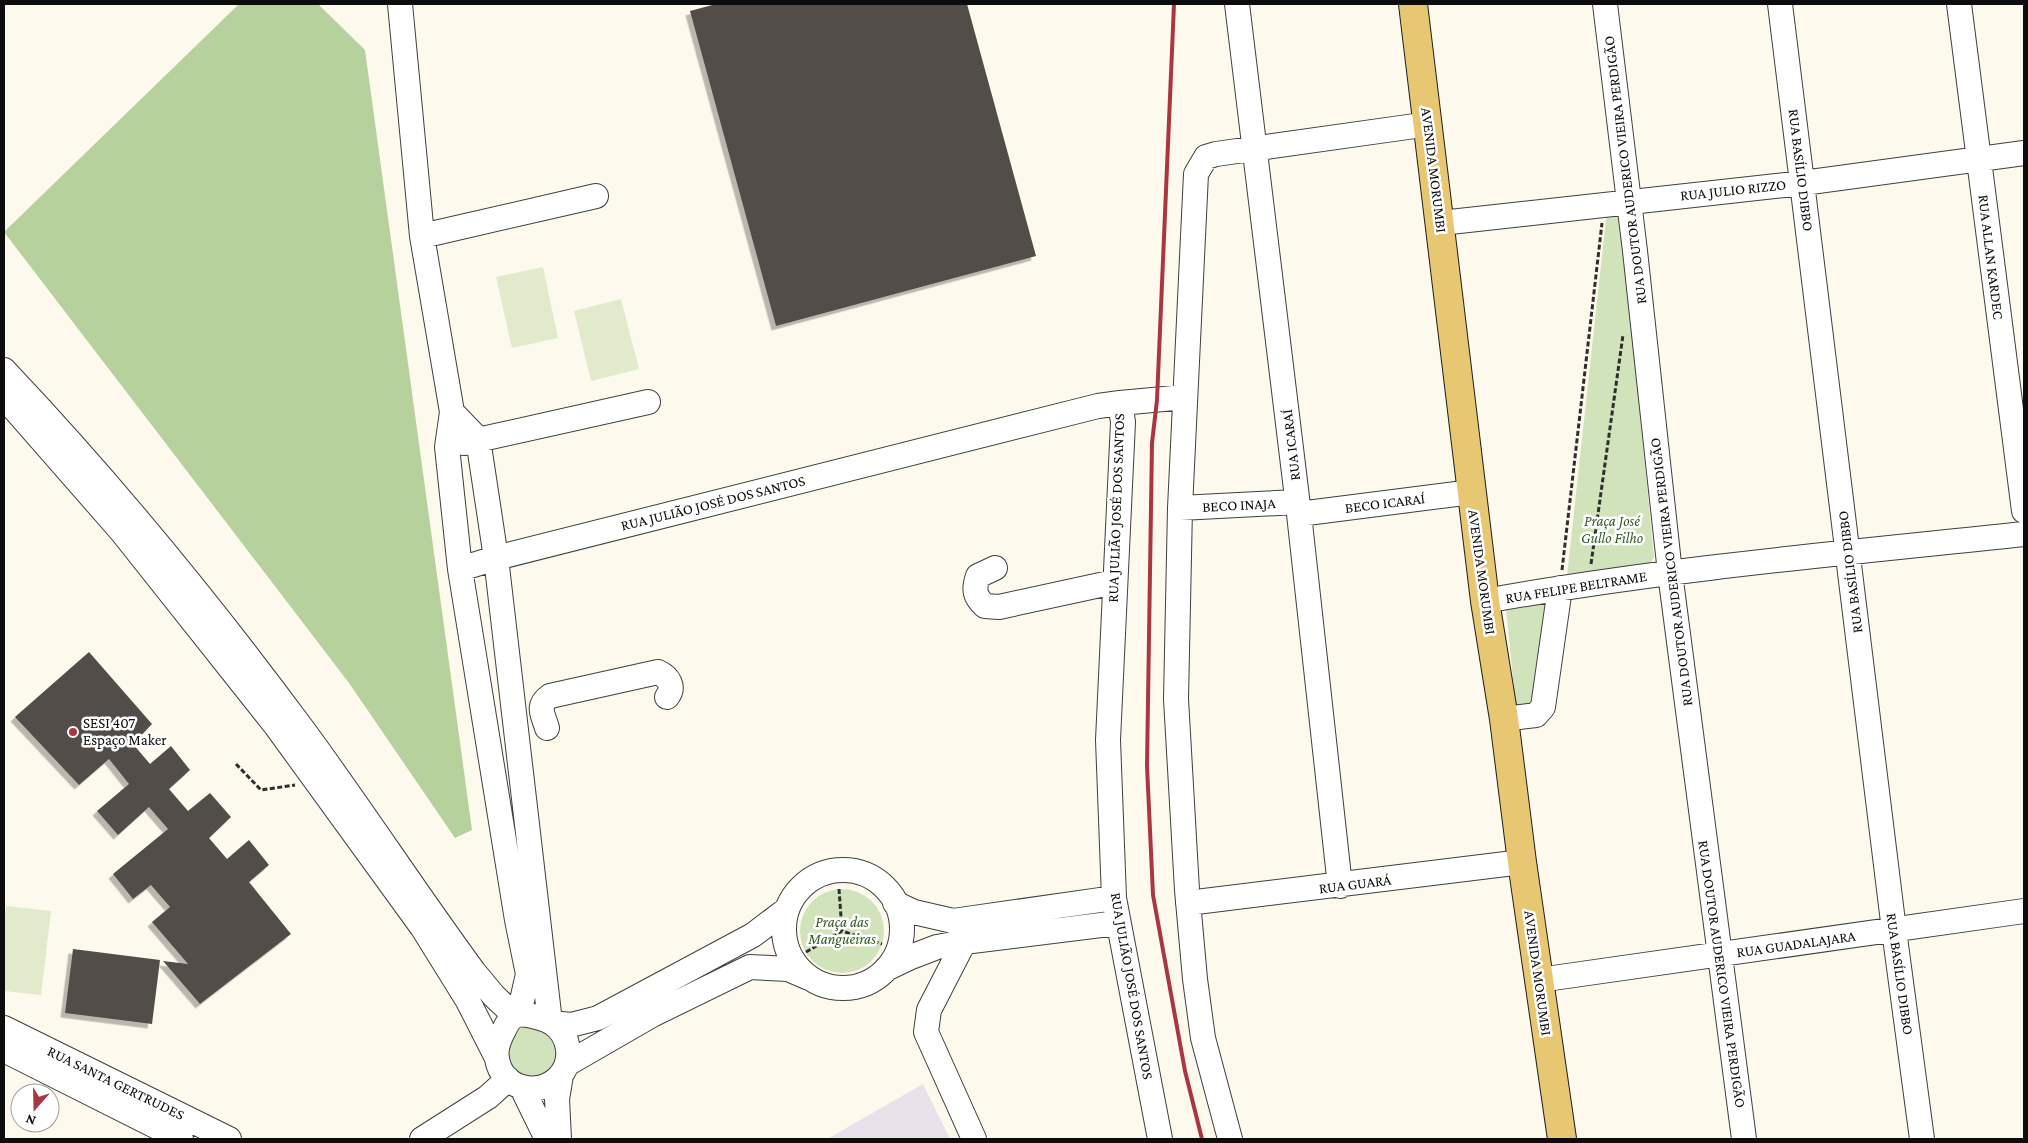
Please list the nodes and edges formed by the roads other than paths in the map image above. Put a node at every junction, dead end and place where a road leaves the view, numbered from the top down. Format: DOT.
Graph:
graph roads {
  1 [pos="400,4"];
  2 [pos="1237,4"];
  3 [pos="1413,4"];
  4 [pos="1605,4"];
  5 [pos="1780,4"];
  6 [pos="1959,4"];
  7 [pos="1429,124"];
  8 [pos="1256,148"];
  9 [pos="2024,153"];
  10 [pos="1979,159"];
  11 [pos="1803,182"];
  12 [pos="596,196"];
  13 [pos="1629,201"];
  14 [pos="1441,223"];
  15 [pos="422,236"];
  16 [pos="4,370"];
  17 [pos="4,397"];
  18 [pos="1185,397"];
  19 [pos="648,402"];
  20 [pos="1120,403"];
  21 [pos="452,412"];
  22 [pos="478,439"];
  23 [pos="447,447"];
  24 [pos="1472,492"];
  25 [pos="1180,508"];
  26 [pos="1298,508"];
  27 [pos="2024,511"];
  28 [pos="2024,534"];
  29 [pos="1848,553"];
  30 [pos="496,558"];
  31 [pos="996,568"];
  32 [pos="460,569"];
  33 [pos="1670,573"];
  34 [pos="1114,582"];
  35 [pos="1560,588"];
  36 [pos="1485,601"];
  37 [pos="667,697"];
  38 [pos="1504,719"];
  39 [pos="547,728"];
  40 [pos="1522,862"];
  41 [pos="1340,886"];
  42 [pos="1114,898"];
  43 [pos="895,903"];
  44 [pos="1188,903"];
  45 [pos="786,910"];
  46 [pos="2024,911"];
  47 [pos="1117,923"];
  48 [pos="1894,930"];
  49 [pos="964,942"];
  50 [pos="1718,955"];
  51 [pos="886,969"];
  52 [pos="811,979"];
  53 [pos="1538,980"];
  54 [pos="516,1014"];
  55 [pos="551,1023"];
  56 [pos="4,1028"];
  57 [pos="4,1050"];
  58 [pos="497,1058"];
  59 [pos="564,1070"];
  60 [pos="516,1084"];
  61 [pos="181,1139"];
  62 [pos="229,1139"];
  63 [pos="422,1139"];
  64 [pos="452,1139"];
  65 [pos="547,1139"];
  66 [pos="558,1139"];
  67 [pos="974,1139"];
  68 [pos="1160,1139"];
  69 [pos="1230,1139"];
  70 [pos="1562,1139"];
  71 [pos="1744,1139"];
  72 [pos="1922,1139"];
  1 -- 15 [label="street"];
  2 -- 8 [label="street, RUA ICARAÍ"];
  3 -- 7 [label="main road, AVENIDA MORUMBI"];
  4 -- 13 [label="street, RUA DOUTOR AUDERICO VIEIRA PERDIGÃO"];
  5 -- 11 [label="street, RUA BASÍLIO DIBBO"];
  6 -- 10 [label="street, RUA ALLAN KARDEC"];
  7 -- 8 [label="street"];
  7 -- 14 [label="main road, AVENIDA MORUMBI"];
  8 -- 18 [label="street"];
  8 -- 26 [label="street, RUA ICARAÍ"];
  9 -- 10 [label="street, RUA JULIO RIZZO"];
  10 -- 11 [label="street, RUA JULIO RIZZO"];
  10 -- 27 [label="street, RUA ALLAN KARDEC"];
  11 -- 13 [label="street, RUA JULIO RIZZO"];
  11 -- 29 [label="street, RUA BASÍLIO DIBBO"];
  12 -- 15 [label="street"];
  13 -- 14 [label="street, RUA JULIO RIZZO"];
  13 -- 33 [label="street, RUA DOUTOR AUDERICO VIEIRA PERDIGÃO"];
  14 -- 24 [label="main road, AVENIDA MORUMBI"];
  15 -- 21 [label="street"];
  16 -- 54 [label="street"];
  17 -- 58 [label="street"];
  18 -- 20 [label="street"];
  18 -- 25 [label="street"];
  19 -- 22 [label="street"];
  20 -- 30 [label="street, RUA JULIÃO JOSÉ DOS SANTOS"];
  20 -- 34 [label="street, RUA JULIÃO JOSÉ DOS SANTOS"];
  21 -- 22 [label="street"];
  21 -- 23 [label="street"];
  22 -- 23 [label="street"];
  22 -- 30 [label="street"];
  23 -- 32 [label="street"];
  24 -- 26 [label="street, BECO ICARAÍ"];
  24 -- 36 [label="main road, AVENIDA MORUMBI"];
  25 -- 26 [label="street, BECO INAJA"];
  25 -- 44 [label="street"];
  26 -- 41 [label="street, RUA ICARAÍ"];
  28 -- 29 [label="street, RUA FELIPE BELTRAME"];
  29 -- 33 [label="street, RUA FELIPE BELTRAME"];
  29 -- 48 [label="street, RUA BASÍLIO DIBBO"];
  30 -- 32 [label="street, RUA JULIÃO JOSÉ DOS SANTOS"];
  30 -- 55 [label="street"];
  31 -- 34 [label="street"];
  32 -- 54 [label="street"];
  33 -- 35 [label="street, RUA FELIPE BELTRAME"];
  33 -- 50 [label="street, RUA DOUTOR AUDERICO VIEIRA PERDIGÃO"];
  34 -- 42 [label="street, RUA JULIÃO JOSÉ DOS SANTOS"];
  35 -- 36 [label="street, RUA FELIPE BELTRAME"];
  35 -- 38 [label="street"];
  36 -- 38 [label="main road, AVENIDA MORUMBI"];
  37 -- 39 [label="street"];
  38 -- 40 [label="main road, AVENIDA MORUMBI"];
  40 -- 41 [label="street, RUA GUARÁ"];
  40 -- 53 [label="main road, AVENIDA MORUMBI"];
  41 -- 44 [label="street, RUA GUARÁ"];
  42 -- 43 [label="street"];
  42 -- 47 [label="street, RUA JULIÃO JOSÉ DOS SANTOS"];
  43 -- 45 [label="street"];
  43 -- 51 [label="street"];
  44 -- 69 [label="street"];
  45 -- 52 [label="street"];
  45 -- 55 [label="street"];
  46 -- 48 [label="street, RUA GUADALAJARA"];
  47 -- 49 [label="street"];
  47 -- 68 [label="street, RUA JULIÃO JOSÉ DOS SANTOS"];
  48 -- 50 [label="street, RUA GUADALAJARA"];
  48 -- 72 [label="street, RUA BASÍLIO DIBBO"];
  49 -- 51 [label="street"];
  49 -- 67 [label="street"];
  50 -- 53 [label="street, RUA GUADALAJARA"];
  50 -- 71 [label="street, RUA DOUTOR AUDERICO VIEIRA PERDIGÃO"];
  51 -- 52 [label="street"];
  52 -- 59 [label="street"];
  53 -- 70 [label="main road, AVENIDA MORUMBI"];
  54 -- 55 [label="street"];
  54 -- 58 [label="street"];
  55 -- 59 [label="street"];
  56 -- 62 [label="street, RUA SANTA GERTRUDES"];
  57 -- 61 [label="street, RUA SANTA GERTRUDES"];
  58 -- 60 [label="street"];
  59 -- 60 [label="street"];
  59 -- 66 [label="street"];
  60 -- 63 [label="street"];
  60 -- 64 [label="street"];
  60 -- 65 [label="street"];
}
